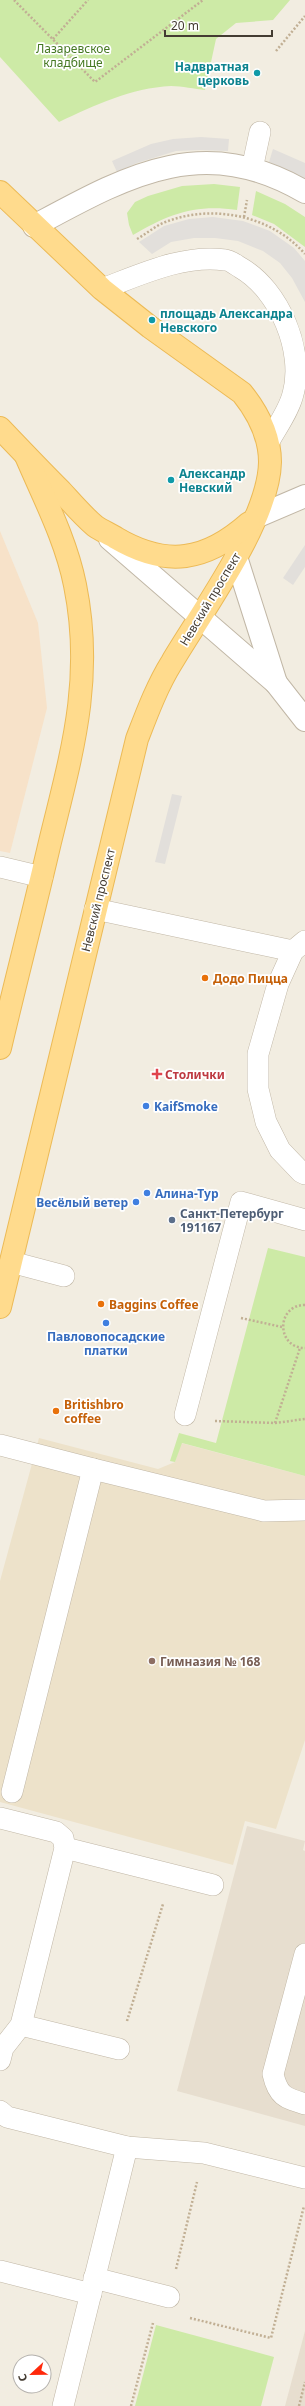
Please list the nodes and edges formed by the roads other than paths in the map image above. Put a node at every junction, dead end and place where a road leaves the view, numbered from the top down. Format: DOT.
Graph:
graph roads {
  1 [pos="260,132"];
  2 [pos="252,169"];
  3 [pos="0,192"];
  4 [pos="305,192"];
  5 [pos="34,226"];
  6 [pos="102,288"];
  7 [pos="0,428"];
  8 [pos="268,443"];
  9 [pos="26,456"];
  10 [pos="305,496"];
  11 [pos="256,517"];
  12 [pos="95,526"];
  13 [pos="236,557"];
  14 [pos="200,618"];
  15 [pos="276,683"];
  16 [pos="305,720"];
  17 [pos="0,867"];
  18 [pos="42,877"];
  19 [pos="95,909"];
  20 [pos="299,946"];
  21 [pos="0,1048"];
  22 [pos="305,1174"];
  23 [pos="305,1220"];
  24 [pos="11,1262"];
  25 [pos="64,1276"];
  26 [pos="0,1306"];
  27 [pos="185,1415"];
  28 [pos="0,1445"];
  29 [pos="93,1470"];
  30 [pos="305,1510"];
  31 [pos="12,1792"];
  32 [pos="0,1818"];
  33 [pos="65,1848"];
  34 [pos="213,1885"];
  35 [pos="305,1954"];
  36 [pos="21,2025"];
  37 [pos="119,2049"];
  38 [pos="0,2060"];
  39 [pos="305,2104"];
  40 [pos="0,2111"];
  41 [pos="128,2147"];
  42 [pos="305,2178"];
  43 [pos="0,2272"];
  44 [pos="92,2286"];
  45 [pos="167,2304"];
  46 [pos="63,2406"];
  1 -- 2 [label="lane"];
  2 -- 4 [label="street"];
  2 -- 5 [label="street"];
  3 -- 5 [label="main road"];
  5 -- 6 [label="main road"];
  6 -- 8 [label="main road"];
  6 -- 8 [label="lane"];
  7 -- 9 [label="main road"];
  8 -- 11 [label="main road"];
  9 -- 12 [label="main road"];
  9 -- 18 [label="main road"];
  10 -- 11 [label="street"];
  11 -- 12 [label="main road"];
  11 -- 13 [label="main road, Невский проспект"];
  12 -- 14 [label="street"];
  13 -- 14 [label="main road, Невский проспект"];
  13 -- 15 [label="street"];
  14 -- 15 [label="street"];
  14 -- 19 [label="main road, Невский проспект"];
  15 -- 16 [label="street"];
  17 -- 18 [label="lane"];
  18 -- 21 [label="main road"];
  19 -- 20 [label="lane"];
  19 -- 24 [label="main road, Невский проспект"];
  20 -- 22 [label="lane"];
  23 -- 27 [label="lane"];
  24 -- 25 [label="lane"];
  24 -- 26 [label="main road, Невский проспект"];
  28 -- 29 [label="lane"];
  29 -- 30 [label="lane"];
  29 -- 31 [label="lane"];
  32 -- 33 [label="lane"];
  33 -- 34 [label="lane"];
  33 -- 36 [label="lane"];
  35 -- 39 [label="lane"];
  36 -- 37 [label="lane"];
  36 -- 38 [label="lane"];
  40 -- 41 [label="lane"];
  41 -- 42 [label="lane"];
  41 -- 44 [label="lane"];
  43 -- 44 [label="lane"];
  44 -- 45 [label="lane"];
  44 -- 46 [label="lane"];
}
